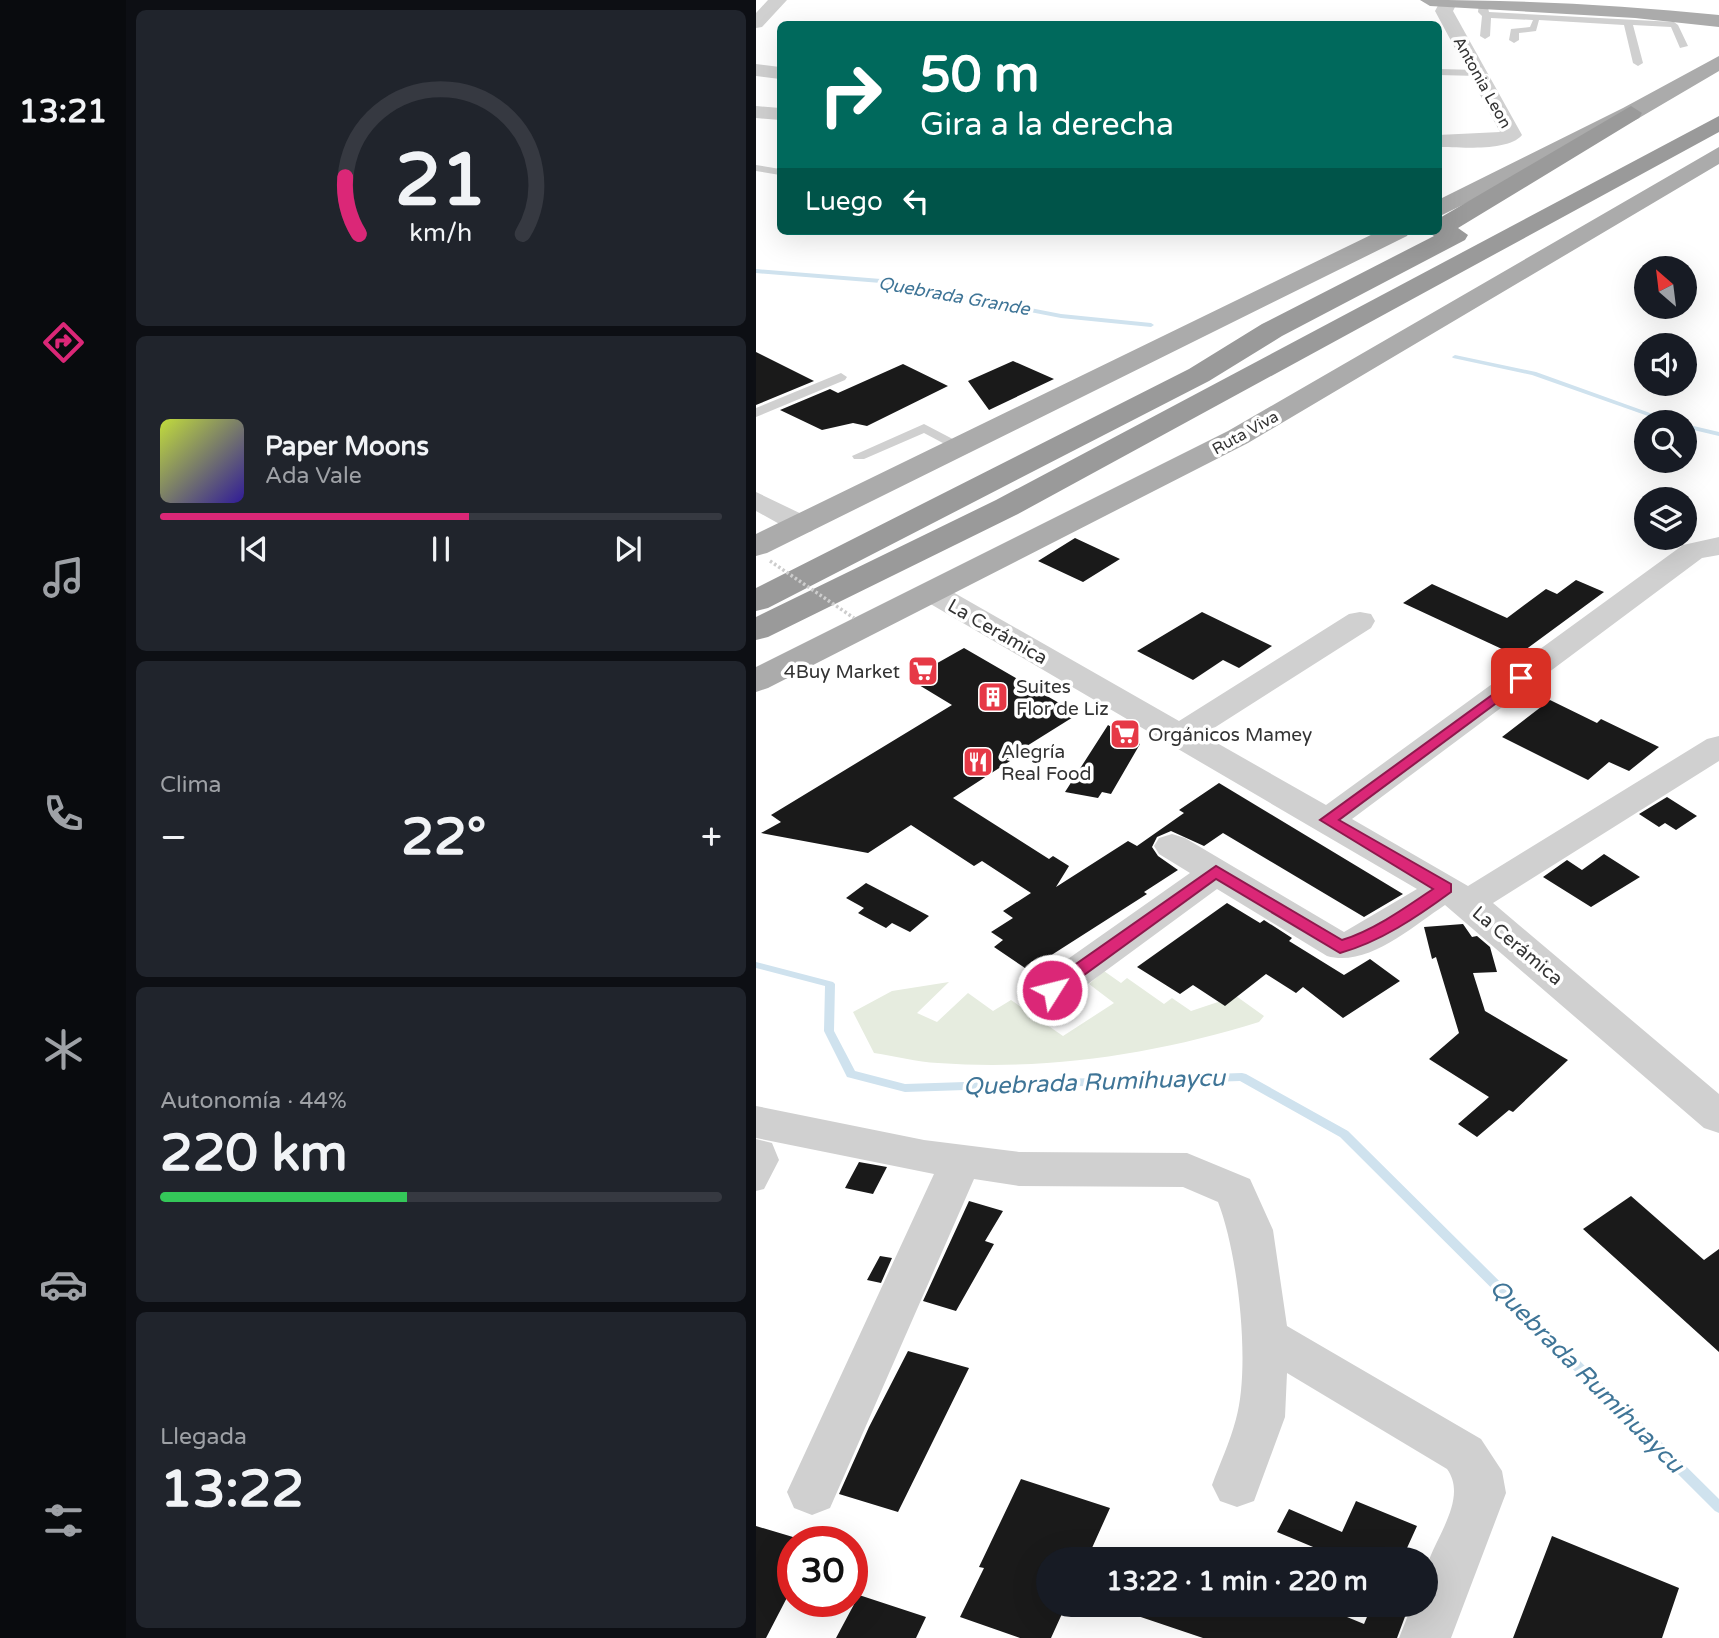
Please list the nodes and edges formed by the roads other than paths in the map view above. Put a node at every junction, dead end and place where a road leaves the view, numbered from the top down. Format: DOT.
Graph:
graph roads {
  1 [pos="778,0"];
  2 [pos="1440,1"];
  3 [pos="1485,9"];
  4 [pos="1540,9"];
  5 [pos="1718,11"];
  6 [pos="1659,19"];
  7 [pos="756,23"];
  8 [pos="1628,24"];
  9 [pos="1485,36"];
  10 [pos="1514,40"];
  11 [pos="1683,46"];
  12 [pos="1719,62"];
  13 [pos="1638,63"];
  14 [pos="756,70"];
  15 [pos="1442,72"];
  16 [pos="777,73"];
  17 [pos="1478,73"];
  18 [pos="1719,99"];
  19 [pos="756,112"];
  20 [pos="1632,113"];
  21 [pos="777,114"];
  22 [pos="1719,123"];
  23 [pos="1442,141"];
  24 [pos="1719,153"];
  25 [pos="756,168"];
  26 [pos="777,172"];
  27 [pos="1442,208"];
  28 [pos="1442,229"];
  29 [pos="1390,235"];
  30 [pos="1431,235"];
  31 [pos="1272,330"];
  32 [pos="1322,337"];
  33 [pos="841,377"];
  34 [pos="756,413"];
  35 [pos="961,447"];
  36 [pos="859,456"];
  37 [pos="756,500"];
  38 [pos="802,526"];
  39 [pos="1718,545"];
  40 [pos="763,553"];
  41 [pos="933,593"];
  42 [pos="756,601"];
  43 [pos="1360,621"];
  44 [pos="756,630"];
  45 [pos="756,681"];
  46 [pos="1180,735"];
  47 [pos="1719,746"];
  48 [pos="1328,820"];
  49 [pos="1172,846"];
  50 [pos="1216,872"];
  51 [pos="1457,895"];
  52 [pos="1052,990"];
  53 [pos="1719,1117"];
  54 [pos="756,1122"];
  55 [pos="756,1147"];
  56 [pos="963,1161"];
  57 [pos="756,1184"];
  58 [pos="1266,1337"];
  59 [pos="1237,1485"];
  60 [pos="812,1492"];
  61 [pos="1425,1638"];
  1 -- 7 [label="street"];
  2 -- 3 [label="main road"];
  2 -- 17 [label="street, Antonia Leon"];
  3 -- 4 [label="lane"];
  3 -- 6 [label="main road"];
  3 -- 9 [label="lane"];
  4 -- 5 [label="main road"];
  4 -- 8 [label="lane"];
  4 -- 10 [label="lane"];
  5 -- 6 [label="main road"];
  6 -- 8 [label="lane"];
  6 -- 11 [label="lane"];
  8 -- 13 [label="lane"];
  12 -- 20 [label="main road"];
  14 -- 16 [label="street"];
  15 -- 17 [label="lane"];
  17 -- 23 [label="street, Antonia Leon"];
  18 -- 31 [label="highway"];
  19 -- 21 [label="street"];
  20 -- 27 [label="main road"];
  20 -- 28 [label="highway"];
  22 -- 32 [label="highway"];
  24 -- 32 [label="highway"];
  24 -- 41 [label="main road, Ruta Viva"];
  25 -- 26 [label="lane"];
  29 -- 35 [label="main road"];
  30 -- 31 [label="highway"];
  31 -- 42 [label="highway"];
  32 -- 44 [label="highway"];
  33 -- 34 [label="lane"];
  35 -- 36 [label="lane"];
  35 -- 38 [label="main road"];
  37 -- 38 [label="street"];
  38 -- 40 [label="main road"];
  39 -- 48 [label="street"];
  41 -- 45 [label="main road, Ruta Viva"];
  41 -- 46 [label="street, La Cerámica"];
  43 -- 46 [label="street"];
  46 -- 48 [label="street, La Cerámica"];
  47 -- 51 [label="street"];
  48 -- 51 [label="street, La Cerámica"];
  49 -- 50 [label="street"];
  50 -- 51 [label="street"];
  50 -- 52 [label="street"];
  51 -- 53 [label="street, La Cerámica"];
  54 -- 56 [label="street"];
  55 -- 57 [label="lane"];
  56 -- 58 [label="street"];
  56 -- 60 [label="street"];
  58 -- 59 [label="street"];
  58 -- 61 [label="street"];
}
